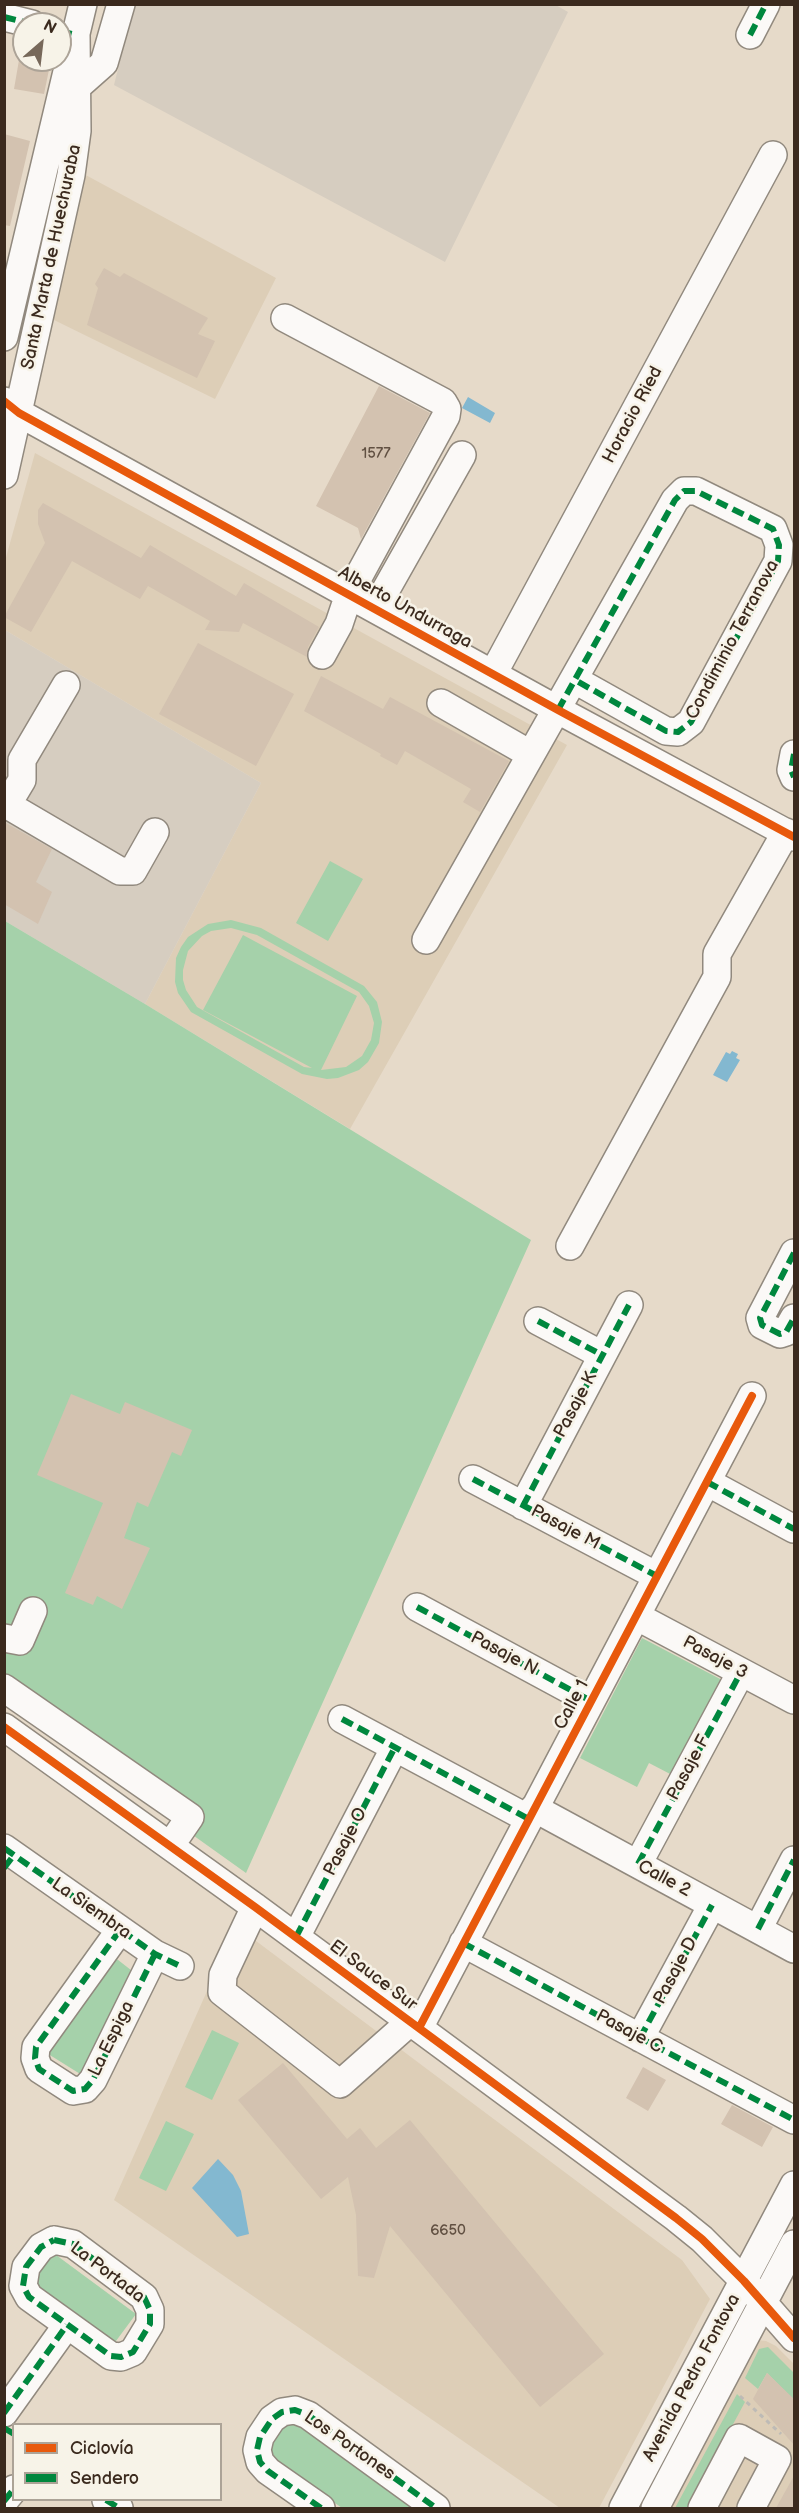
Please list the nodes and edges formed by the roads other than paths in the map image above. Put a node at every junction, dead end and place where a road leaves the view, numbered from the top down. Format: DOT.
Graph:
graph roads {
  1 [pos="84,4"];
  2 [pos="121,4"];
  3 [pos="766,4"];
  4 [pos="72,26"];
  5 [pos="750,34"];
  6 [pos="72,54"];
  7 [pos="60,72"];
  8 [pos="78,86"];
  9 [pos="773,155"];
  10 [pos="285,318"];
  11 [pos="4,337"];
  12 [pos="12,407"];
  13 [pos="462,455"];
  14 [pos="4,475"];
  15 [pos="349,594"];
  16 [pos="375,609"];
  17 [pos="322,655"];
  18 [pos="493,674"];
  19 [pos="575,680"];
  20 [pos="66,684"];
  21 [pos="441,704"];
  22 [pos="558,710"];
  23 [pos="530,754"];
  24 [pos="795,754"];
  25 [pos="795,777"];
  26 [pos="6,804"];
  27 [pos="156,832"];
  28 [pos="790,834"];
  29 [pos="426,940"];
  30 [pos="570,1246"];
  31 [pos="791,1267"];
  32 [pos="628,1305"];
  33 [pos="795,1318"];
  34 [pos="537,1321"];
  35 [pos="602,1355"];
  36 [pos="752,1396"];
  37 [pos="473,1479"];
  38 [pos="707,1482"];
  39 [pos="523,1506"];
  40 [pos="795,1529"];
  41 [pos="657,1576"];
  42 [pos="417,1607"];
  43 [pos="33,1611"];
  44 [pos="636,1616"];
  45 [pos="4,1638"];
  46 [pos="741,1672"];
  47 [pos="4,1688"];
  48 [pos="795,1700"];
  49 [pos="591,1701"];
  50 [pos="342,1719"];
  51 [pos="4,1727"];
  52 [pos="395,1747"];
  53 [pos="532,1814"];
  54 [pos="170,1846"];
  55 [pos="8,1857"];
  56 [pos="795,1860"];
  57 [pos="638,1864"];
  58 [pos="712,1905"];
  59 [pos="255,1907"];
  60 [pos="758,1929"];
  61 [pos="120,1930"];
  62 [pos="296,1937"];
  63 [pos="463,1943"];
  64 [pos="795,1949"];
  65 [pos="155,1954"];
  66 [pos="180,1966"];
  67 [pos="415,2025"];
  68 [pos="640,2038"];
  69 [pos="795,2120"];
  70 [pos="795,2185"];
  71 [pos="795,2244"];
  72 [pos="744,2281"];
  73 [pos="777,2294"];
  74 [pos="67,2325"];
  75 [pos="795,2338"];
  76 [pos="4,2413"];
  77 [pos="321,2508"];
  78 [pos="436,2508"];
  79 [pos="624,2508"];
  80 [pos="655,2508"];
  81 [pos="702,2508"];
  82 [pos="751,2508"];
  1 -- 4 [label="street, Santa Marta de Huechuraba"];
  2 -- 8 [label="street"];
  3 -- 5 [label="street"];
  6 -- 8 [label="street, Santa Marta de Huechuraba"];
  7 -- 11 [label="street, Santa Marta de Huechuraba"];
  8 -- 12 [label="street, Santa Marta de Huechuraba"];
  9 -- 18 [label="street, Horacio Ried"];
  10 -- 15 [label="street"];
  12 -- 14 [label="street, Santa Marta de Huechuraba"];
  12 -- 15 [label="street, Alberto Undurraga"];
  13 -- 16 [label="street"];
  15 -- 16 [label="street, Alberto Undurraga"];
  15 -- 17 [label="street"];
  16 -- 18 [label="street, Alberto Undurraga"];
  18 -- 22 [label="street, Alberto Undurraga"];
  19 -- 19 [label="street, Condiminio Terranova"];
  19 -- 22 [label="street, Condiminio Terranova"];
  20 -- 26 [label="street"];
  21 -- 23 [label="street"];
  22 -- 23 [label="street, Condiminio Terranova"];
  22 -- 28 [label="street, Alberto Undurraga"];
  23 -- 29 [label="street, Condiminio Terranova"];
  24 -- 25 [label="street"];
  26 -- 27 [label="street"];
  28 -- 30 [label="street"];
  31 -- 33 [label="street"];
  32 -- 35 [label="street, Pasaje K"];
  34 -- 35 [label="street"];
  35 -- 39 [label="street, Pasaje K"];
  36 -- 38 [label="street, Calle 1"];
  37 -- 39 [label="street, Pasaje M"];
  38 -- 40 [label="street"];
  38 -- 41 [label="street, Calle 1"];
  39 -- 41 [label="street, Pasaje M"];
  41 -- 44 [label="street, Calle 1"];
  42 -- 49 [label="street, Pasaje N"];
  43 -- 45 [label="street"];
  44 -- 46 [label="street, Pasaje 3"];
  44 -- 49 [label="street, Calle 1"];
  46 -- 48 [label="street, Pasaje 3"];
  46 -- 57 [label="street, Pasaje F"];
  47 -- 54 [label="street"];
  49 -- 53 [label="street, Calle 1"];
  50 -- 52 [label="street"];
  51 -- 54 [label="street, El Sauce Sur"];
  52 -- 53 [label="street"];
  52 -- 62 [label="street, Pasaje O"];
  53 -- 57 [label="street, Calle 2"];
  53 -- 63 [label="street, Calle 1"];
  54 -- 59 [label="street, El Sauce Sur"];
  55 -- 61 [label="street, La Siembra"];
  56 -- 60 [label="street"];
  57 -- 58 [label="street, Calle 2"];
  58 -- 60 [label="street, Calle 2"];
  58 -- 68 [label="street, Pasaje D"];
  59 -- 62 [label="street, El Sauce Sur"];
  59 -- 67 [label="street"];
  60 -- 64 [label="street, Calle 2"];
  61 -- 65 [label="street, La Siembra"];
  61 -- 65 [label="street, La Espiga"];
  62 -- 67 [label="street, El Sauce Sur"];
  63 -- 67 [label="street, Calle 1"];
  63 -- 68 [label="street, Pasaje C"];
  65 -- 66 [label="street, La Siembra"];
  67 -- 72 [label="street, El Sauce Sur"];
  68 -- 69 [label="street, Pasaje C"];
  70 -- 72 [label="street, Avenida Pedro Fontova"];
  71 -- 73 [label="street, Avenida Pedro Fontova"];
  72 -- 73 [label="street, El Sauce Sur"];
  72 -- 79 [label="street, Avenida Pedro Fontova"];
  73 -- 75 [label="street, El Sauce Sur"];
  73 -- 80 [label="street, Avenida Pedro Fontova"];
  74 -- 74 [label="street, La Portada"];
  74 -- 76 [label="street"];
  77 -- 78 [label="street, Los Portones"];
  81 -- 82 [label="street"];
}
